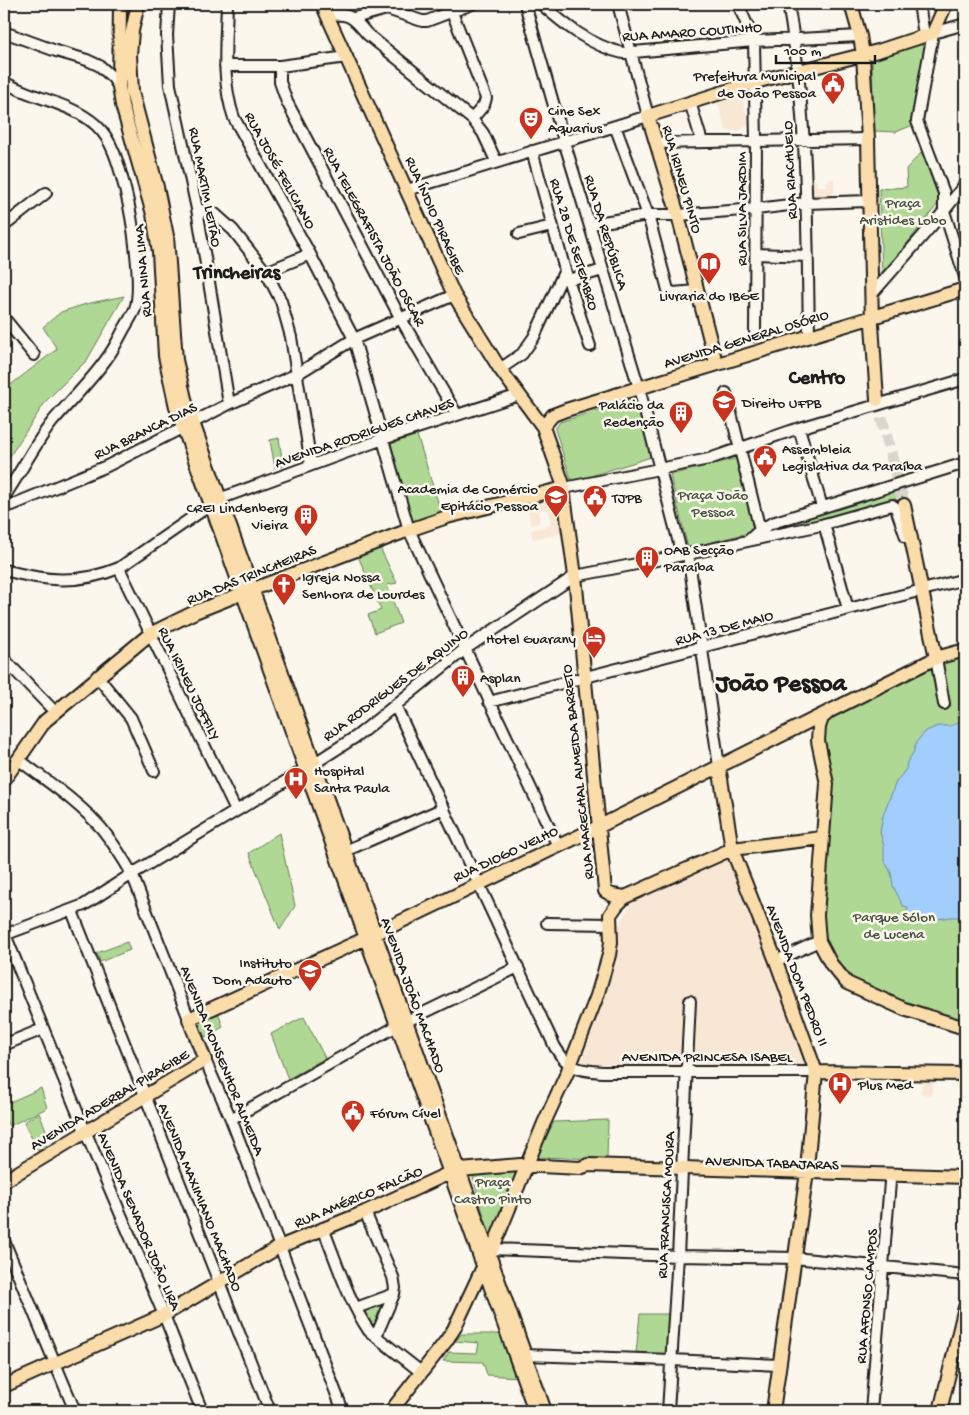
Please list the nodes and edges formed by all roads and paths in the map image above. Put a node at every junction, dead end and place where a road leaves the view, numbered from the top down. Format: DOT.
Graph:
graph roads {
  1 [pos="120,4"];
  2 [pos="138,4"];
  3 [pos="169,4"];
  4 [pos="227,4"];
  5 [pos="472,4"];
  6 [pos="525,4"];
  7 [pos="541,4"];
  8 [pos="618,4"];
  9 [pos="738,4"];
  10 [pos="788,4"];
  11 [pos="851,4"];
  12 [pos="919,4"];
  13 [pos="946,4"];
  14 [pos="325,9"];
  15 [pos="452,12"];
  16 [pos="354,18"];
  17 [pos="965,24"];
  18 [pos="4,32"];
  19 [pos="928,34"];
  20 [pos="860,36"];
  21 [pos="795,39"];
  22 [pos="754,41"];
  23 [pos="631,53"];
  24 [pos="863,55"];
  25 [pos="347,57"];
  26 [pos="225,66"];
  27 [pos="280,66"];
  28 [pos="798,70"];
  29 [pos="4,82"];
  30 [pos="755,82"];
  31 [pos="119,86"];
  32 [pos="690,102"];
  33 [pos="648,116"];
  34 [pos="472,119"];
  35 [pos="615,126"];
  36 [pos="868,138"];
  37 [pos="564,141"];
  38 [pos="756,141"];
  39 [pos="803,141"];
  40 [pos="702,142"];
  41 [pos="657,143"];
  42 [pos="532,151"];
  43 [pos="496,161"];
  44 [pos="965,184"];
  45 [pos="407,190"];
  46 [pos="46,193"];
  47 [pos="869,201"];
  48 [pos="806,203"];
  49 [pos="197,208"];
  50 [pos="756,209"];
  51 [pos="944,211"];
  52 [pos="648,214"];
  53 [pos="678,216"];
  54 [pos="5,223"];
  55 [pos="590,224"];
  56 [pos="552,226"];
  57 [pos="519,234"];
  58 [pos="310,254"];
  59 [pos="756,254"];
  60 [pos="808,256"];
  61 [pos="603,270"];
  62 [pos="266,272"];
  63 [pos="567,275"];
  64 [pos="965,277"];
  65 [pos="965,289"];
  66 [pos="697,291"];
  67 [pos="872,294"];
  68 [pos="454,295"];
  69 [pos="872,316"];
  70 [pos="4,318"];
  71 [pos="400,319"];
  72 [pos="755,336"];
  73 [pos="810,336"];
  74 [pos="354,340"];
  75 [pos="590,346"];
  76 [pos="34,355"];
  77 [pos="716,363"];
  78 [pos="500,368"];
  79 [pos="297,374"];
  80 [pos="965,379"];
  81 [pos="639,388"];
  82 [pos="726,393"];
  83 [pos="519,395"];
  84 [pos="878,400"];
  85 [pos="229,404"];
  86 [pos="457,415"];
  87 [pos="188,426"];
  88 [pos="543,427"];
  89 [pos="799,428"];
  90 [pos="382,439"];
  91 [pos="740,449"];
  92 [pos="965,463"];
  93 [pos="311,465"];
  94 [pos="660,469"];
  95 [pos="564,488"];
  96 [pos="4,497"];
  97 [pos="214,501"];
  98 [pos="4,503"];
  99 [pos="900,506"];
  100 [pos="822,507"];
  101 [pos="824,524"];
  102 [pos="409,530"];
  103 [pos="760,530"];
  104 [pos="749,540"];
  105 [pos="685,554"];
  106 [pos="118,568"];
  107 [pos="4,570"];
  108 [pos="575,576"];
  109 [pos="965,579"];
  110 [pos="922,591"];
  111 [pos="247,592"];
  112 [pos="848,609"];
  113 [pos="150,634"];
  114 [pos="702,648"];
  115 [pos="465,649"];
  116 [pos="965,650"];
  117 [pos="936,658"];
  118 [pos="4,659"];
  119 [pos="98,676"];
  120 [pos="584,678"];
  121 [pos="489,702"];
  122 [pos="944,704"];
  123 [pos="395,705"];
  124 [pos="832,709"];
  125 [pos="55,712"];
  126 [pos="18,759"];
  127 [pos="309,766"];
  128 [pos="719,766"];
  129 [pos="154,771"];
  130 [pos="4,780"];
  131 [pos="444,808"];
  132 [pos="236,811"];
  133 [pos="598,827"];
  134 [pos="822,838"];
  135 [pos="558,846"];
  136 [pos="732,848"];
  137 [pos="345,851"];
  138 [pos="132,874"];
  139 [pos="479,883"];
  140 [pos="624,897"];
  141 [pos="72,911"];
  142 [pos="547,923"];
  143 [pos="610,924"];
  144 [pos="4,934"];
  145 [pos="370,936"];
  146 [pos="819,941"];
  147 [pos="776,961"];
  148 [pos="518,967"];
  149 [pos="690,1001"];
  150 [pos="189,1019"];
  151 [pos="402,1023"];
  152 [pos="965,1028"];
  153 [pos="43,1029"];
  154 [pos="4,1038"];
  155 [pos="205,1060"];
  156 [pos="570,1066"];
  157 [pos="687,1072"];
  158 [pos="816,1072"];
  159 [pos="965,1074"];
  160 [pos="145,1095"];
  161 [pos="231,1119"];
  162 [pos="85,1131"];
  163 [pos="528,1165"];
  164 [pos="455,1172"];
  165 [pos="681,1172"];
  166 [pos="806,1175"];
  167 [pos="965,1177"];
  168 [pos="4,1181"];
  169 [pos="890,1182"];
  170 [pos="965,1184"];
  171 [pos="365,1212"];
  172 [pos="323,1228"];
  173 [pos="4,1241"];
  174 [pos="279,1247"];
  175 [pos="491,1252"];
  176 [pos="678,1256"];
  177 [pos="794,1258"];
  178 [pos="483,1267"];
  179 [pos="884,1268"];
  180 [pos="965,1276"];
  181 [pos="219,1282"];
  182 [pos="394,1294"];
  183 [pos="965,1307"];
  184 [pos="356,1308"];
  185 [pos="164,1315"];
  186 [pos="376,1336"];
  187 [pos="965,1342"];
  188 [pos="525,1355"];
  189 [pos="671,1360"];
  190 [pos="55,1364"];
  191 [pos="779,1365"];
  192 [pos="421,1372"];
  193 [pos="4,1386"];
  194 [pos="76,1411"];
  195 [pos="202,1411"];
  196 [pos="270,1411"];
  197 [pos="343,1411"];
  198 [pos="391,1411"];
  199 [pos="535,1411"];
  200 [pos="545,1411"];
  201 [pos="668,1411"];
  202 [pos="773,1411"];
  203 [pos="871,1411"];
  204 [pos="940,1411"];
  205 [pos="949,1411"];
  1 -- 31 [label="main road, RUA NINA LIMA"];
  2 -- 87 [label="main road, RUA NINA LIMA"];
  3 -- 49 [label="street, RUA MARTIM LEITÃO"];
  4 -- 26 [label="street, RUA JOSÉ FELICIANO"];
  5 -- 15 [label="street"];
  6 -- 37 [label="street, RUA DA REPÚBLICA"];
  7 -- 23 [label="street, RUA AMARO COUTINHO"];
  8 -- 23 [label="street, RUA IRINEU PINTO"];
  9 -- 22 [label="street"];
  10 -- 21 [label="street, RUA RIACHUELO"];
  11 -- 20 [label="main road"];
  12 -- 19 [label="street"];
  13 -- 19 [label="main road"];
  14 -- 16 [label="street"];
  14 -- 25 [label="main road, RUA ÍNDIO PIRAGIBE"];
  15 -- 16 [label="street"];
  15 -- 34 [label="street"];
  16 -- 34 [label="street"];
  17 -- 19 [label="street"];
  18 -- 31 [label="street"];
  19 -- 24 [label="main road"];
  19 -- 51 [label="street"];
  20 -- 21 [label="street, RUA AMARO COUTINHO"];
  20 -- 24 [label="main road"];
  21 -- 22 [label="street, RUA AMARO COUTINHO"];
  21 -- 28 [label="street, RUA RIACHUELO"];
  22 -- 23 [label="street, RUA AMARO COUTINHO"];
  22 -- 30 [label="street, RUA SILVA JARDIM"];
  23 -- 33 [label="street, RUA IRINEU PINTO"];
  24 -- 28 [label="main road"];
  24 -- 36 [label="main road"];
  25 -- 27 [label="street"];
  25 -- 45 [label="main road, RUA ÍNDIO PIRAGIBE"];
  26 -- 27 [label="street"];
  26 -- 58 [label="street, RUA JOSÉ FELICIANO"];
  27 -- 71 [label="street, RUA TELEGRAFISTA JOÃO OSCAR"];
  28 -- 30 [label="main road"];
  28 -- 39 [label="street, RUA RIACHUELO"];
  29 -- 96 [label="street"];
  30 -- 32 [label="main road"];
  30 -- 38 [label="street, RUA SILVA JARDIM"];
  31 -- 87 [label="main road, RUA NINA LIMA"];
  32 -- 33 [label="main road"];
  32 -- 40 [label="street"];
  33 -- 35 [label="street"];
  33 -- 41 [label="main road, RUA IRINEU PINTO"];
  34 -- 43 [label="street"];
  35 -- 37 [label="street"];
  35 -- 52 [label="street"];
  36 -- 39 [label="street"];
  36 -- 47 [label="main road"];
  37 -- 42 [label="street"];
  37 -- 55 [label="street, RUA DA REPÚBLICA"];
  38 -- 39 [label="street"];
  38 -- 40 [label="street"];
  38 -- 50 [label="street, RUA SILVA JARDIM"];
  39 -- 48 [label="street, RUA RIACHUELO"];
  40 -- 41 [label="street"];
  41 -- 53 [label="main road, RUA IRINEU PINTO"];
  42 -- 43 [label="street"];
  42 -- 56 [label="street, RUA 28 DE SETEMBRO"];
  43 -- 45 [label="street"];
  44 -- 51 [label="street"];
  45 -- 68 [label="main road, RUA ÍNDIO PIRAGIBE"];
  46 -- 54 [label="street"];
  47 -- 48 [label="street"];
  47 -- 67 [label="main road"];
  48 -- 50 [label="street"];
  48 -- 60 [label="street, RUA RIACHUELO"];
  49 -- 62 [label="street"];
  49 -- 85 [label="street, RUA MARTIM LEITÃO"];
  50 -- 53 [label="street"];
  50 -- 59 [label="street, RUA SILVA JARDIM"];
  51 -- 64 [label="street"];
  51 -- 67 [label="street"];
  52 -- 53 [label="street"];
  52 -- 55 [label="street"];
  52 -- 66 [label="street"];
  53 -- 66 [label="main road, RUA IRINEU PINTO"];
  55 -- 61 [label="street, RUA DA REPÚBLICA"];
  56 -- 57 [label="street"];
  56 -- 63 [label="street, RUA 28 DE SETEMBRO"];
  58 -- 62 [label="street"];
  58 -- 74 [label="street, RUA JOSÉ FELICIANO"];
  59 -- 60 [label="street"];
  59 -- 72 [label="street, RUA SILVA JARDIM"];
  60 -- 73 [label="street, RUA RIACHUELO"];
  61 -- 63 [label="street"];
  61 -- 81 [label="street, RUA DA REPÚBLICA"];
  62 -- 79 [label="street"];
  63 -- 75 [label="street, RUA 28 DE SETEMBRO"];
  63 -- 78 [label="street"];
  65 -- 69 [label="main road, AVENIDA GENERAL OSÓRIO"];
  66 -- 77 [label="main road, RUA IRINEU PINTO"];
  67 -- 69 [label="main road"];
  68 -- 71 [label="street, RUA BRANCA DIAS"];
  68 -- 78 [label="main road, RUA ÍNDIO PIRAGIBE"];
  69 -- 73 [label="main road, AVENIDA GENERAL OSÓRIO"];
  69 -- 84 [label="main road"];
  70 -- 76 [label="street"];
  71 -- 74 [label="street, RUA BRANCA DIAS"];
  71 -- 86 [label="street, RUA TELEGRAFISTA JOÃO OSCAR"];
  73 -- 77 [label="main road, AVENIDA GENERAL OSÓRIO"];
  74 -- 79 [label="street, RUA BRANCA DIAS"];
  74 -- 90 [label="street, RUA JOSÉ FELICIANO"];
  77 -- 81 [label="main road, AVENIDA GENERAL OSÓRIO"];
  78 -- 83 [label="main road, RUA ÍNDIO PIRAGIBE"];
  79 -- 85 [label="street, RUA BRANCA DIAS"];
  79 -- 93 [label="street"];
  80 -- 89 [label="street"];
  81 -- 88 [label="main road, AVENIDA GENERAL OSÓRIO"];
  81 -- 94 [label="street, RUA DA REPÚBLICA"];
  82 -- 91 [label="street"];
  83 -- 86 [label="street, AVENIDA RODRIGUES CHAVES"];
  83 -- 88 [label="main road, RUA ÍNDIO PIRAGIBE"];
  85 -- 87 [label="street, RUA BRANCA DIAS"];
  86 -- 90 [label="street, AVENIDA RODRIGUES CHAVES"];
  87 -- 97 [label="main road, RUA NINA LIMA"];
  87 -- 98 [label="street, RUA BRANCA DIAS"];
  88 -- 95 [label="main road, RUA MARECHAL ALMEIDA BARRETO"];
  89 -- 91 [label="street"];
  89 -- 100 [label="street"];
  90 -- 93 [label="street, AVENIDA RODRIGUES CHAVES"];
  90 -- 102 [label="street, RUA JOSÉ FELICIANO"];
  91 -- 94 [label="street"];
  91 -- 103 [label="street"];
  92 -- 100 [label="street"];
  93 -- 97 [label="street, AVENIDA RODRIGUES CHAVES"];
  94 -- 95 [label="street"];
  94 -- 105 [label="street"];
  95 -- 102 [label="main road, RUA DAS TRINCHEIRAS"];
  95 -- 108 [label="main road, RUA MARECHAL ALMEIDA BARRETO"];
  97 -- 106 [label="street, AVENIDA RODRIGUES CHAVES"];
  97 -- 111 [label="main road, RUA NINA LIMA"];
  99 -- 101 [label="street"];
  99 -- 110 [label="main road"];
  100 -- 103 [label="street"];
  101 -- 104 [label="street"];
  101 -- 112 [label="street"];
  102 -- 111 [label="main road, RUA DAS TRINCHEIRAS"];
  102 -- 115 [label="street, RUA JOSÉ FELICIANO"];
  103 -- 104 [label="street"];
  104 -- 105 [label="street"];
  105 -- 108 [label="street, RUA RODRIGUES DE AQUINO"];
  105 -- 114 [label="street, AVENIDA DOM PEDRO II"];
  106 -- 107 [label="street, AVENIDA RODRIGUES CHAVES"];
  106 -- 113 [label="street, RUA IRINEU JOFFILY"];
  108 -- 115 [label="street, RUA RODRIGUES DE AQUINO"];
  108 -- 120 [label="main road, RUA MARECHAL ALMEIDA BARRETO"];
  109 -- 110 [label="street, RUA 13 DE MAIO"];
  110 -- 112 [label="street, RUA 13 DE MAIO"];
  110 -- 117 [label="main road"];
  111 -- 113 [label="main road, RUA DAS TRINCHEIRAS"];
  111 -- 127 [label="main road, AVENIDA JOÃO MACHADO"];
  112 -- 114 [label="street, RUA 13 DE MAIO"];
  113 -- 119 [label="main road, RUA DAS TRINCHEIRAS"];
  113 -- 132 [label="street, RUA IRINEU JOFFILY"];
  114 -- 120 [label="street, RUA 13 DE MAIO"];
  114 -- 128 [label="street, AVENIDA DOM PEDRO II"];
  115 -- 121 [label="street, RUA JOSÉ FELICIANO"];
  115 -- 123 [label="street, RUA RODRIGUES DE AQUINO"];
  116 -- 117 [label="main road"];
  117 -- 122 [label="street"];
  117 -- 124 [label="main road, RUA DIOGO VELHO"];
  118 -- 125 [label="street"];
  119 -- 125 [label="main road, RUA DAS TRINCHEIRAS"];
  119 -- 129 [label="street"];
  120 -- 121 [label="street, RUA 13 DE MAIO"];
  120 -- 133 [label="main road, RUA MARECHAL ALMEIDA BARRETO"];
  121 -- 135 [label="street, RUA JOSÉ FELICIANO"];
  123 -- 127 [label="street, RUA RODRIGUES DE AQUINO"];
  123 -- 131 [label="street"];
  124 -- 128 [label="main road, RUA DIOGO VELHO"];
  124 -- 134 [label="main road"];
  125 -- 126 [label="main road, RUA DAS TRINCHEIRAS"];
  126 -- 130 [label="main road, RUA DAS TRINCHEIRAS"];
  126 -- 138 [label="street, AVENIDA MONSENHOR ALMEIDA"];
  127 -- 132 [label="street, RUA RODRIGUES DE AQUINO"];
  127 -- 137 [label="main road, AVENIDA JOÃO MACHADO"];
  127 -- 145 [label="main road, AVENIDA JOÃO MACHADO"];
  128 -- 133 [label="main road, RUA DIOGO VELHO"];
  128 -- 136 [label="main road, AVENIDA DOM PEDRO II"];
  131 -- 137 [label="street"];
  131 -- 139 [label="street"];
  132 -- 138 [label="street, RUA RODRIGUES DE AQUINO"];
  133 -- 135 [label="main road, RUA DIOGO VELHO"];
  133 -- 140 [label="main road, RUA MARECHAL ALMEIDA BARRETO"];
  134 -- 136 [label="main road"];
  134 -- 146 [label="main road"];
  135 -- 139 [label="main road, RUA DIOGO VELHO"];
  136 -- 140 [label="main road"];
  136 -- 147 [label="main road, AVENIDA DOM PEDRO II"];
  137 -- 145 [label="main road, AVENIDA JOÃO MACHADO"];
  138 -- 141 [label="street, RUA RODRIGUES DE AQUINO"];
  138 -- 150 [label="street, AVENIDA MONSENHOR ALMEIDA"];
  139 -- 145 [label="main road, RUA DIOGO VELHO"];
  139 -- 148 [label="street"];
  140 -- 143 [label="main road"];
  141 -- 144 [label="street, RUA RODRIGUES DE AQUINO"];
  141 -- 160 [label="street, AVENIDA MAXIMIANO MACHADO"];
  142 -- 143 [label="street"];
  143 -- 156 [label="main road"];
  144 -- 153 [label="street, AVENIDA SENADOR JOÃO LIRA"];
  145 -- 150 [label="main road, RUA DIOGO VELHO"];
  145 -- 151 [label="main road, AVENIDA JOÃO MACHADO"];
  146 -- 147 [label="street"];
  146 -- 152 [label="main road"];
  147 -- 158 [label="main road, AVENIDA DOM PEDRO II"];
  148 -- 151 [label="street"];
  148 -- 156 [label="street"];
  149 -- 157 [label="street, RUA FRANCISCA MOURA"];
  150 -- 155 [label="main road, AVENIDA MONSENHOR ALMEIDA"];
  151 -- 161 [label="street"];
  151 -- 164 [label="main road, AVENIDA JOÃO MACHADO"];
  153 -- 154 [label="street"];
  153 -- 162 [label="street, AVENIDA SENADOR JOÃO LIRA"];
  155 -- 160 [label="main road, AVENIDA ADERBAL PIRAGIBE"];
  155 -- 161 [label="street, AVENIDA MONSENHOR ALMEIDA"];
  156 -- 157 [label="street, AVENIDA PRINCESA ISABEL"];
  156 -- 163 [label="main road"];
  157 -- 158 [label="street, AVENIDA PRINCESA ISABEL"];
  157 -- 165 [label="street, RUA FRANCISCA MOURA"];
  158 -- 159 [label="main road, AVENIDA PRINCESA ISABEL"];
  158 -- 166 [label="main road, AVENIDA DOM PEDRO II"];
  160 -- 162 [label="main road, AVENIDA ADERBAL PIRAGIBE"];
  160 -- 181 [label="street, AVENIDA MAXIMIANO MACHADO"];
  161 -- 174 [label="street, AVENIDA MONSENHOR ALMEIDA"];
  162 -- 168 [label="main road, AVENIDA ADERBAL PIRAGIBE"];
  162 -- 185 [label="street, AVENIDA SENADOR JOÃO LIRA"];
  163 -- 164 [label="main road, AVENIDA TABAJARAS"];
  163 -- 165 [label="main road, AVENIDA TABAJARAS"];
  163 -- 175 [label="main road"];
  164 -- 171 [label="main road, RUA AMÉRICO FALCÃO"];
  164 -- 175 [label="main road, AVENIDA JOÃO MACHADO"];
  164 -- 178 [label="main road, AVENIDA JOÃO MACHADO"];
  165 -- 166 [label="main road, AVENIDA TABAJARAS"];
  165 -- 176 [label="street, RUA FRANCISCA MOURA"];
  166 -- 167 [label="main road, AVENIDA TABAJARAS"];
  166 -- 169 [label="main road, AVENIDA TABAJARAS"];
  166 -- 177 [label="main road, AVENIDA DOM PEDRO II"];
  169 -- 170 [label="main road, AVENIDA TABAJARAS"];
  169 -- 179 [label="street, RUA AFONSO CAMPOS"];
  171 -- 172 [label="main road, RUA AMÉRICO FALCÃO"];
  171 -- 182 [label="street"];
  172 -- 174 [label="main road, RUA AMÉRICO FALCÃO"];
  172 -- 184 [label="street"];
  173 -- 190 [label="street"];
  174 -- 181 [label="main road, RUA AMÉRICO FALCÃO"];
  174 -- 197 [label="street, AVENIDA MONSENHOR ALMEIDA"];
  175 -- 176 [label="street"];
  175 -- 188 [label="main road, AVENIDA JOÃO MACHADO"];
  176 -- 177 [label="street"];
  176 -- 189 [label="street, RUA FRANCISCA MOURA"];
  177 -- 179 [label="street"];
  177 -- 191 [label="main road, AVENIDA DOM PEDRO II"];
  178 -- 192 [label="main road"];
  178 -- 199 [label="main road, AVENIDA JOÃO MACHADO"];
  179 -- 180 [label="street"];
  179 -- 203 [label="street, RUA AFONSO CAMPOS"];
  181 -- 185 [label="main road, RUA AMÉRICO FALCÃO"];
  181 -- 196 [label="street, AVENIDA MAXIMIANO MACHADO"];
  182 -- 184 [label="street"];
  182 -- 186 [label="street"];
  183 -- 204 [label="main road"];
  184 -- 186 [label="street"];
  185 -- 190 [label="main road, RUA AMÉRICO FALCÃO"];
  185 -- 195 [label="street, AVENIDA SENADOR JOÃO LIRA"];
  186 -- 192 [label="street"];
  187 -- 205 [label="main road"];
  188 -- 189 [label="street"];
  188 -- 200 [label="main road, AVENIDA JOÃO MACHADO"];
  189 -- 191 [label="street"];
  189 -- 201 [label="street, RUA FRANCISCA MOURA"];
  190 -- 193 [label="main road, RUA AMÉRICO FALCÃO"];
  190 -- 194 [label="street"];
  191 -- 202 [label="main road, AVENIDA DOM PEDRO II"];
  192 -- 198 [label="main road"];
}
